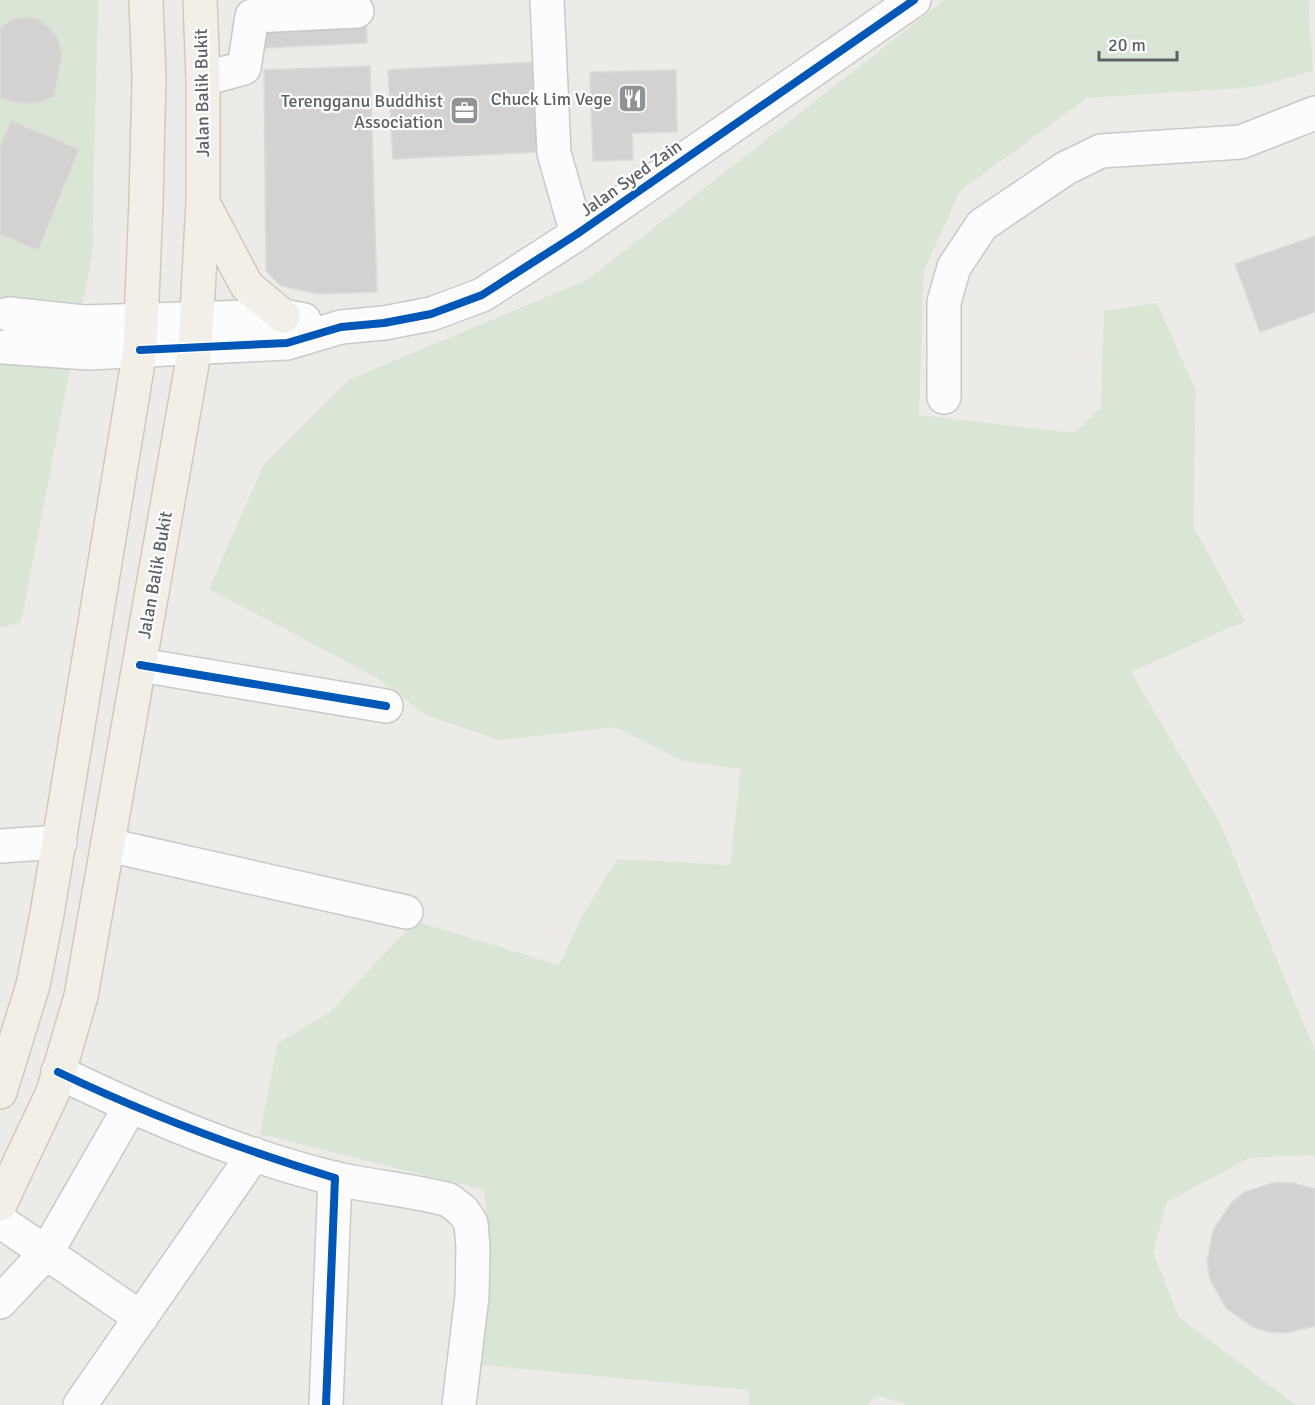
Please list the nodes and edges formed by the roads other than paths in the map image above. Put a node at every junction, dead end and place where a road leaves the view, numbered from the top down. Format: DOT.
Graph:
graph roads {
  1 [pos="146,0"];
  2 [pos="200,0"];
  3 [pos="547,0"];
  4 [pos="914,0"];
  5 [pos="357,11"];
  6 [pos="203,80"];
  7 [pos="1315,113"];
  8 [pos="203,203"];
  9 [pos="577,234"];
  10 [pos="4,307"];
  11 [pos="283,316"];
  12 [pos="341,327"];
  13 [pos="196,333"];
  14 [pos="141,336"];
  15 [pos="2,348"];
  16 [pos="944,397"];
  17 [pos="140,665"];
  18 [pos="386,706"];
  19 [pos="60,842"];
  20 [pos="108,845"];
  21 [pos="0,846"];
  22 [pos="406,912"];
  23 [pos="58,1072"];
  24 [pos="0,1092"];
  25 [pos="130,1107"];
  26 [pos="254,1154"];
  27 [pos="335,1178"];
  28 [pos="0,1204"];
  29 [pos="0,1221"];
  30 [pos="46,1253"];
  31 [pos="0,1302"];
  32 [pos="141,1318"];
  33 [pos="80,1405"];
  34 [pos="326,1405"];
  35 [pos="459,1405"];
  1 -- 14 [label="main road"];
  2 -- 6 [label="main road, Jalan Balik Bukit"];
  3 -- 9 [label="street"];
  4 -- 9 [label="street, Jalan Syed Zain"];
  5 -- 6 [label="street"];
  6 -- 8 [label="main road, Jalan Balik Bukit"];
  7 -- 16 [label="street"];
  8 -- 11 [label="main road"];
  8 -- 13 [label="main road, Jalan Balik Bukit"];
  9 -- 12 [label="street, Jalan Syed Zain"];
  10 -- 14 [label="street"];
  10 -- 15 [label="street"];
  11 -- 12 [label="street"];
  11 -- 13 [label="street"];
  12 -- 13 [label="street"];
  13 -- 14 [label="street"];
  13 -- 17 [label="main road, Jalan Balik Bukit"];
  14 -- 15 [label="street"];
  14 -- 19 [label="main road"];
  17 -- 18 [label="street"];
  17 -- 20 [label="main road, Jalan Balik Bukit"];
  19 -- 21 [label="street"];
  19 -- 24 [label="main road"];
  20 -- 22 [label="street"];
  20 -- 23 [label="main road, Jalan Balik Bukit"];
  23 -- 25 [label="street"];
  23 -- 28 [label="main road, Jalan Balik Bukit"];
  25 -- 26 [label="street"];
  25 -- 30 [label="street"];
  26 -- 27 [label="street"];
  26 -- 32 [label="street"];
  27 -- 34 [label="street"];
  27 -- 35 [label="street"];
  29 -- 30 [label="street"];
  30 -- 31 [label="street"];
  30 -- 32 [label="street"];
  32 -- 33 [label="street"];
}
